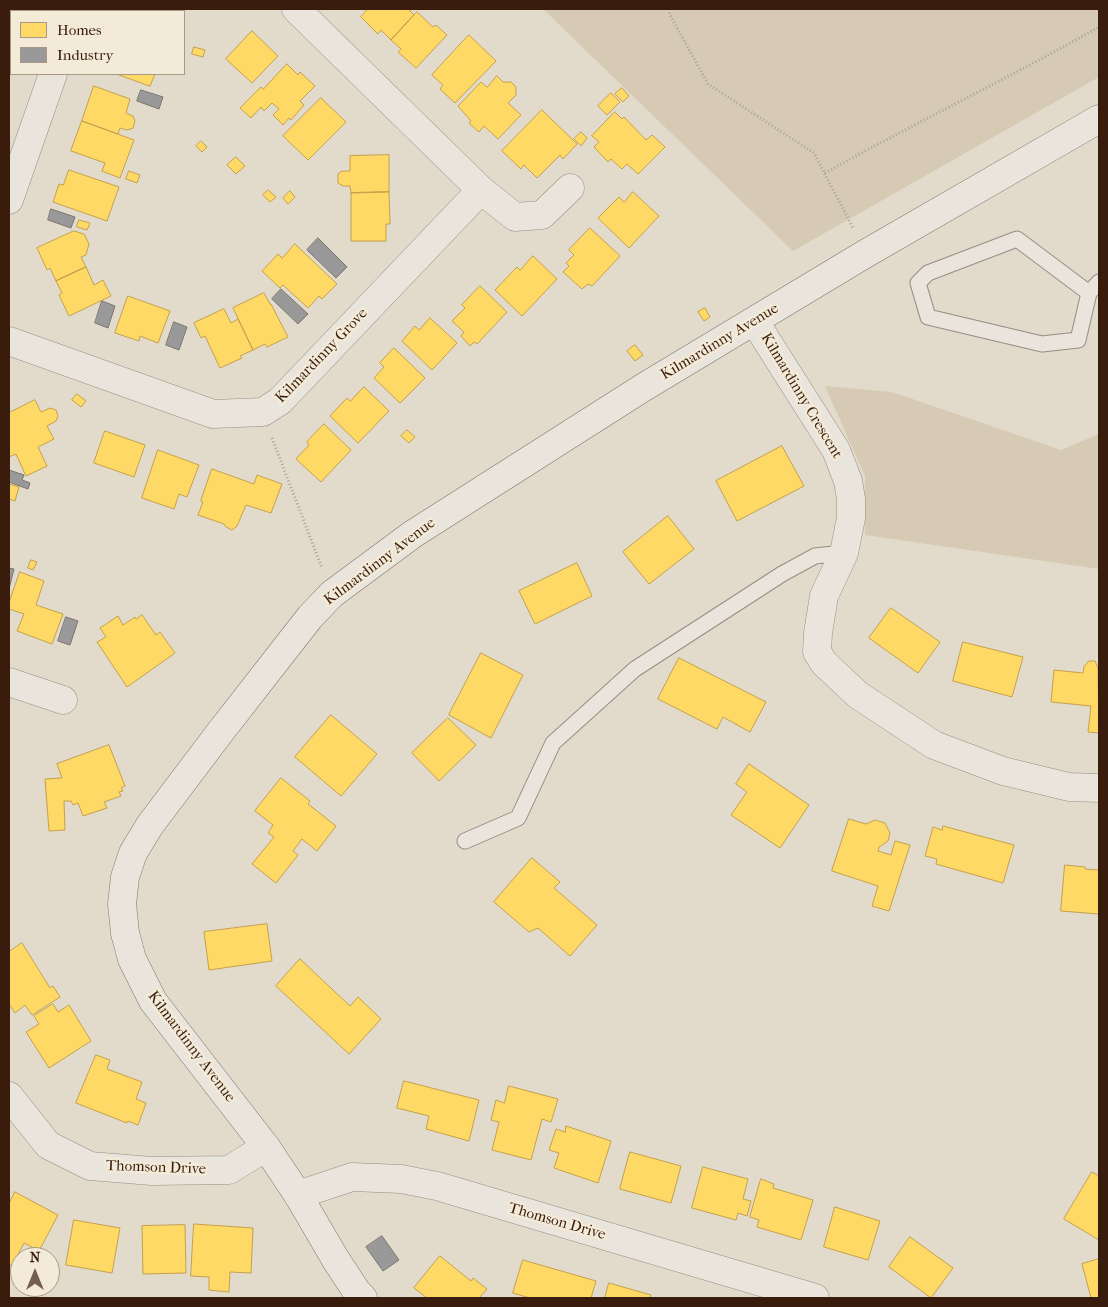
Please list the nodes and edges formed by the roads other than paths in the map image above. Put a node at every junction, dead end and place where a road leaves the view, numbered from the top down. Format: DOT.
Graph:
graph roads {
  1 [pos="296,9"];
  2 [pos="53,75"];
  3 [pos="1099,119"];
  4 [pos="570,188"];
  5 [pos="481,190"];
  6 [pos="9,200"];
  7 [pos="1099,282"];
  8 [pos="1088,293"];
  9 [pos="755,322"];
  10 [pos="9,341"];
  11 [pos="844,553"];
  12 [pos="9,682"];
  13 [pos="63,700"];
  14 [pos="1099,788"];
  15 [pos="466,841"];
  16 [pos="9,1096"];
  17 [pos="266,1146"];
  18 [pos="298,1195"];
  19 [pos="363,1298"];
  20 [pos="815,1298"];
  1 -- 5 [label="street"];
  2 -- 6 [label="street"];
  3 -- 9 [label="street, Kilmardinny Avenue"];
  4 -- 5 [label="street"];
  5 -- 10 [label="street, Kilmardinny Grove"];
  7 -- 8 [label="lane"];
  8 -- 8 [label="lane"];
  9 -- 11 [label="street, Kilmardinny Crescent"];
  9 -- 17 [label="street, Kilmardinny Avenue"];
  11 -- 14 [label="street, Kilmardinny Crescent"];
  11 -- 15 [label="lane"];
  12 -- 13 [label="street"];
  16 -- 17 [label="street, Thomson Drive"];
  17 -- 18 [label="street, Kilmardinny Avenue"];
  18 -- 19 [label="street, Kilmardinny Avenue"];
  18 -- 20 [label="street, Thomson Drive"];
}
